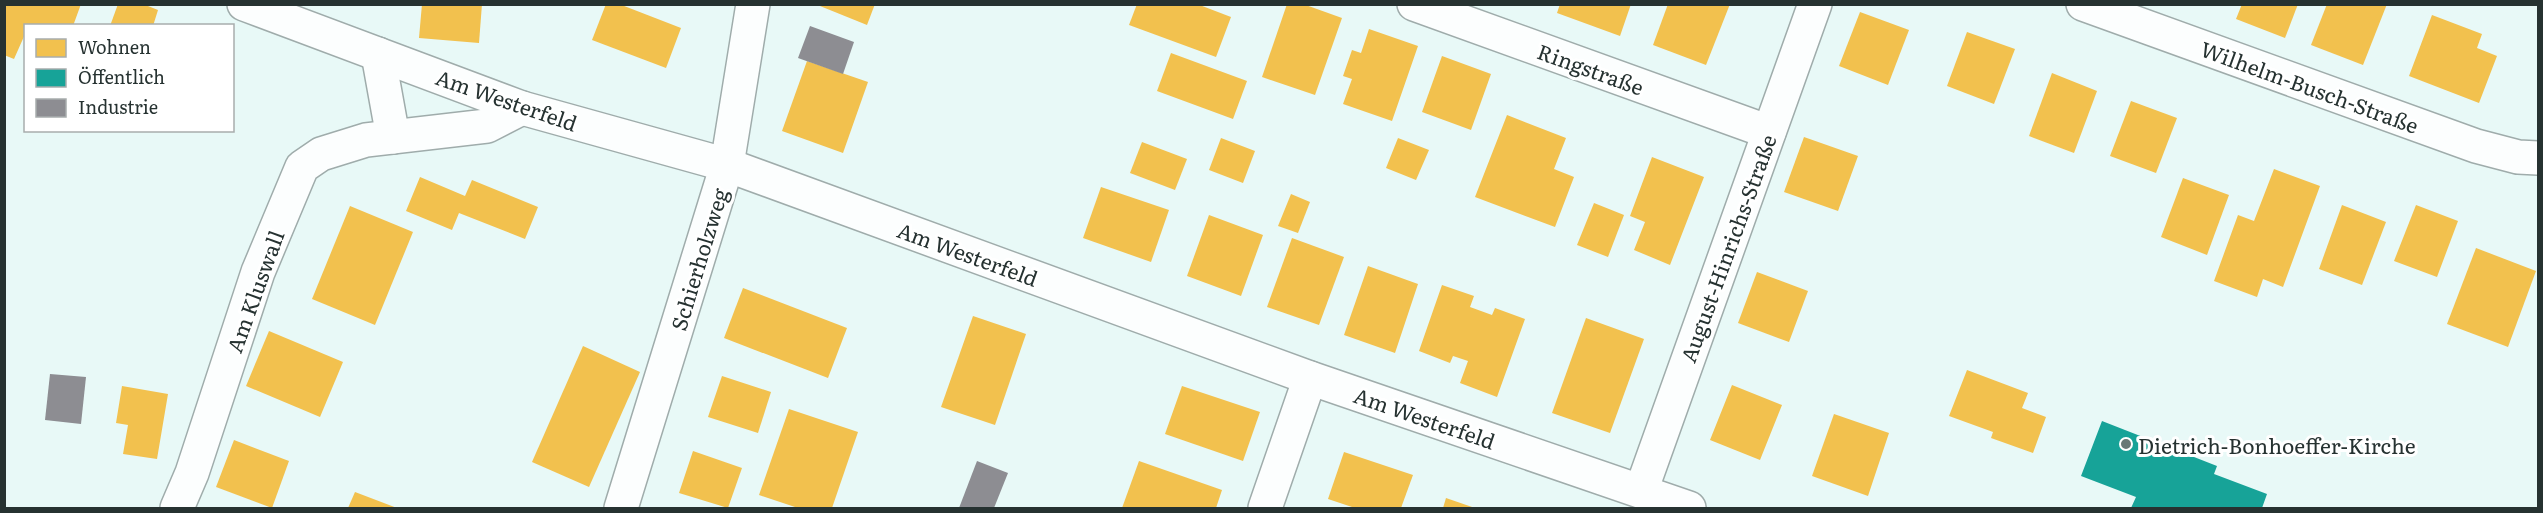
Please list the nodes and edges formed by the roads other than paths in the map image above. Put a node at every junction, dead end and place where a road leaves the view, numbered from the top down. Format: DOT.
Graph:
graph roads {
  1 [pos="244,4"];
  2 [pos="753,4"];
  3 [pos="1414,4"];
  4 [pos="1815,4"];
  5 [pos="2083,4"];
  6 [pos="378,54"];
  7 [pos="522,108"];
  8 [pos="1769,132"];
  9 [pos="393,137"];
  10 [pos="2538,158"];
  11 [pos="727,165"];
  12 [pos="1310,378"];
  13 [pos="1641,491"];
  14 [pos="177,508"];
  15 [pos="621,508"];
  16 [pos="1264,508"];
  17 [pos="1689,508"];
  1 -- 6 [label="street, Am Westerfeld"];
  2 -- 11 [label="street, Schierholzweg"];
  3 -- 8 [label="street, Ringstraße"];
  4 -- 8 [label="street, August-Hinrichs-Straße"];
  5 -- 10 [label="street, Wilhelm-Busch-Straße"];
  6 -- 7 [label="street, Am Westerfeld"];
  6 -- 9 [label="street"];
  7 -- 9 [label="street, Am Kluswall"];
  7 -- 11 [label="street, Am Westerfeld"];
  8 -- 13 [label="street, August-Hinrichs-Straße"];
  9 -- 14 [label="street, Am Kluswall"];
  11 -- 12 [label="street, Am Westerfeld"];
  11 -- 15 [label="street, Schierholzweg"];
  12 -- 13 [label="street, Am Westerfeld"];
  12 -- 16 [label="street"];
  13 -- 17 [label="street, Am Westerfeld"];
}
